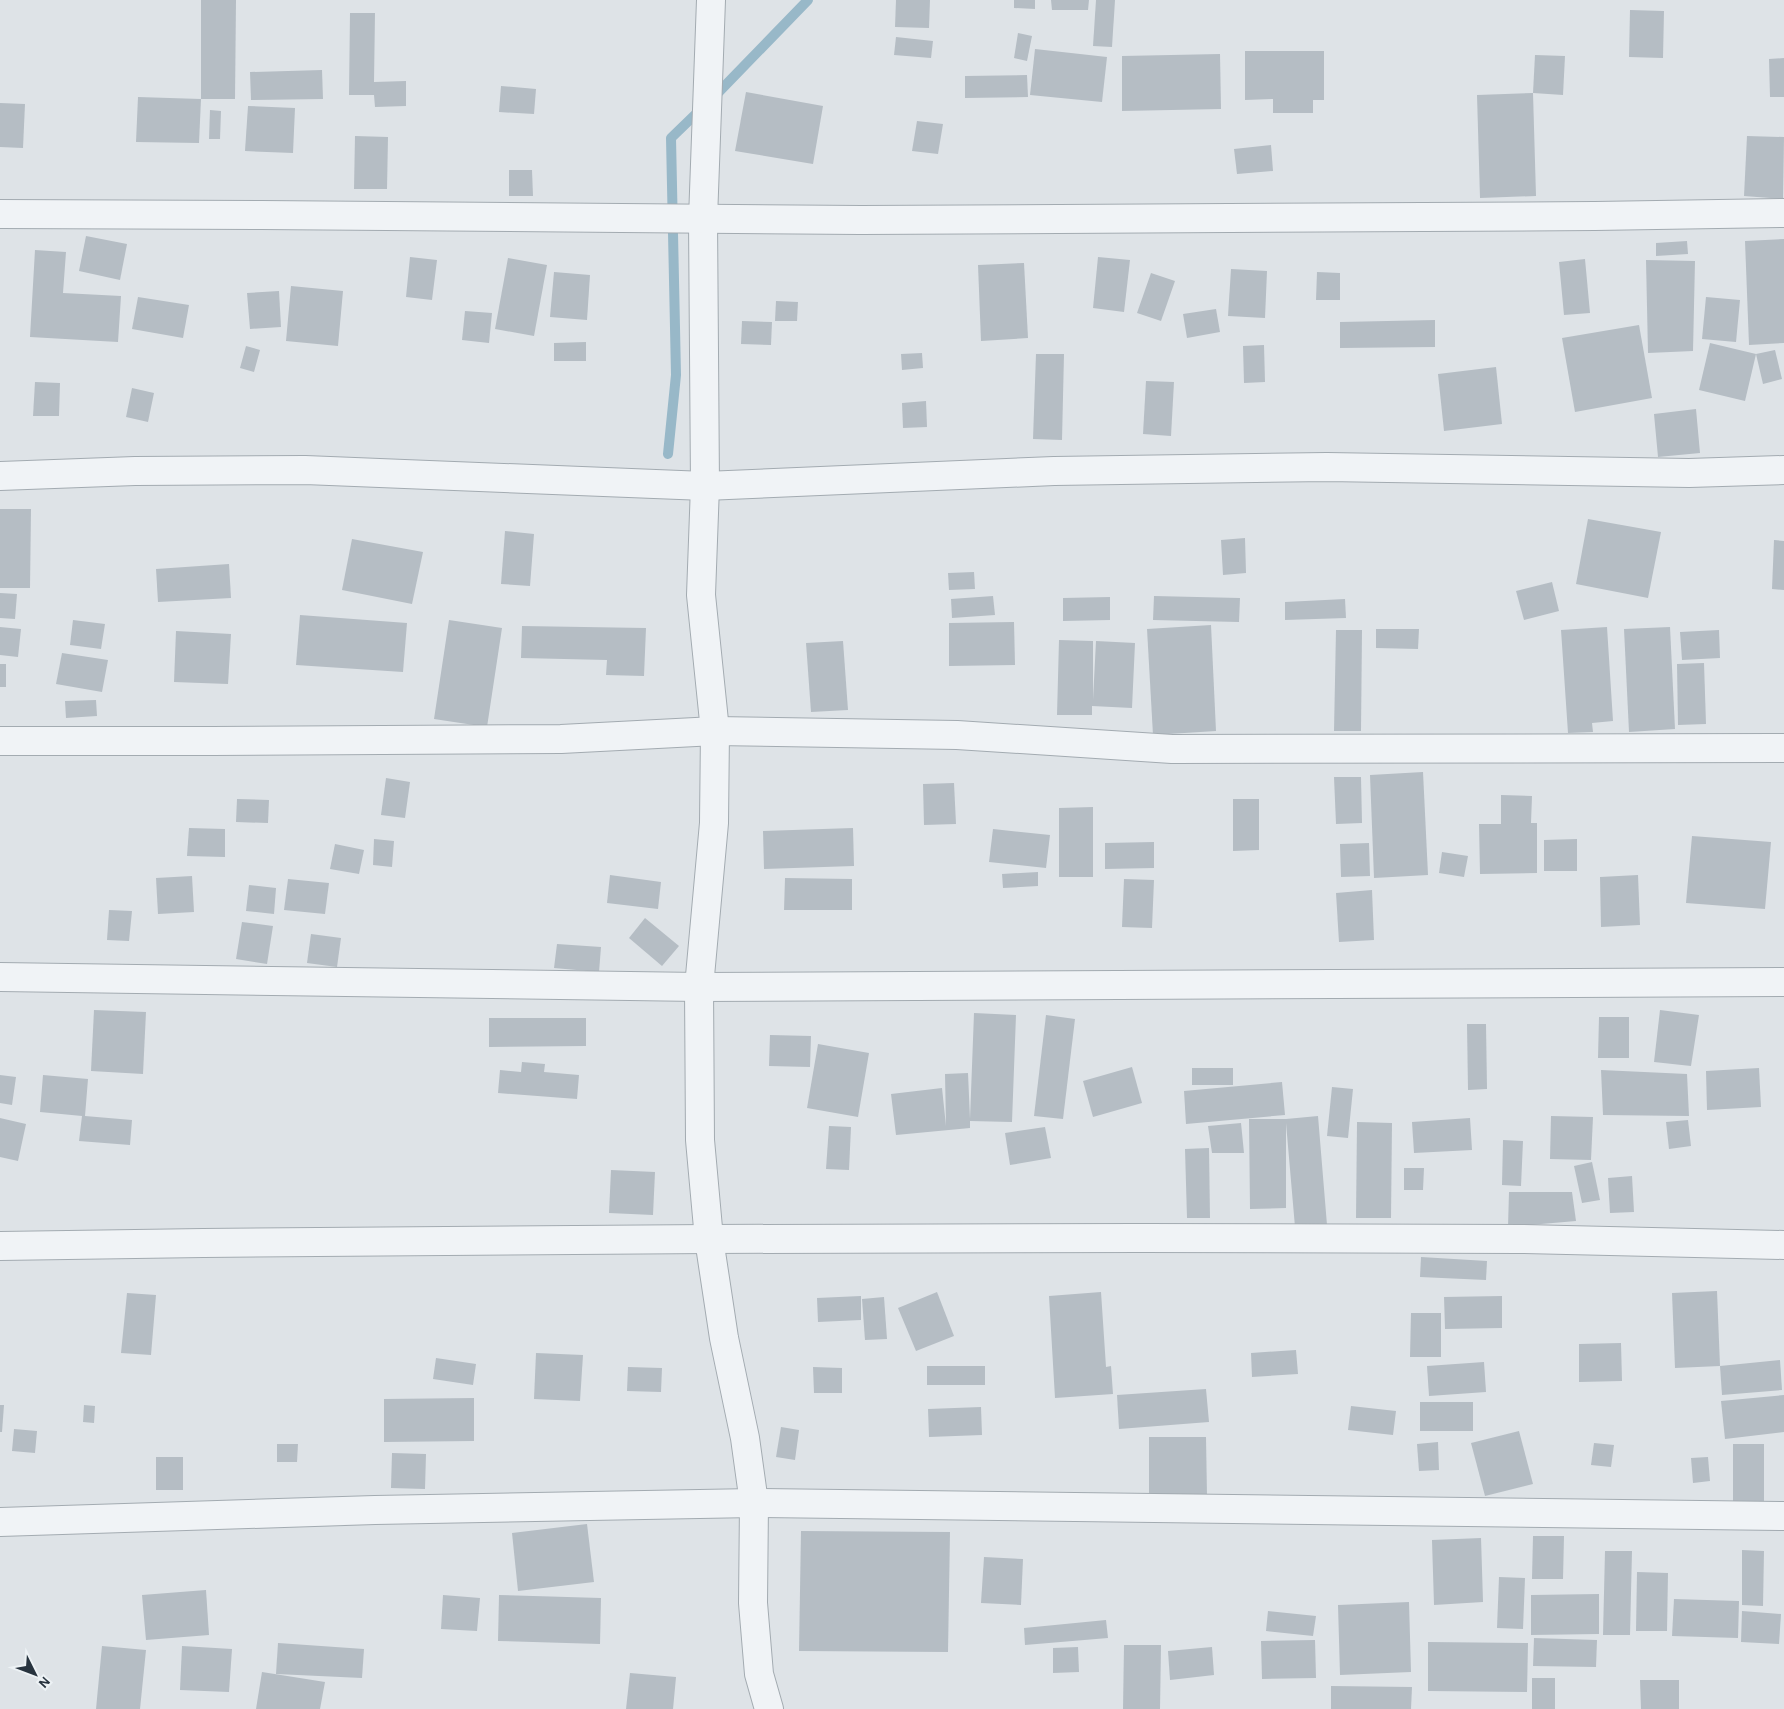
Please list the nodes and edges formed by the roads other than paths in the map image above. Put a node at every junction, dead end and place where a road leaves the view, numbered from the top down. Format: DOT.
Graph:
graph roads {
  1 [pos="710,0"];
  2 [pos="1784,213"];
  3 [pos="0,214"];
  4 [pos="704,219"];
  5 [pos="1784,470"];
  6 [pos="0,476"];
  7 [pos="705,486"];
  8 [pos="715,731"];
  9 [pos="0,741"];
  10 [pos="1784,748"];
  11 [pos="0,977"];
  12 [pos="1784,982"];
  13 [pos="699,987"];
  14 [pos="709,1239"];
  15 [pos="1784,1244"];
  16 [pos="0,1246"];
  17 [pos="754,1503"];
  18 [pos="1784,1516"];
  19 [pos="0,1522"];
  20 [pos="769,1709"];
  1 -- 4 [label="street"];
  2 -- 4 [label="street"];
  3 -- 4 [label="street"];
  4 -- 7 [label="street"];
  5 -- 7 [label="street"];
  6 -- 7 [label="street"];
  7 -- 8 [label="street"];
  8 -- 9 [label="street"];
  8 -- 10 [label="street"];
  8 -- 13 [label="street"];
  11 -- 13 [label="street"];
  12 -- 13 [label="street"];
  13 -- 14 [label="street"];
  14 -- 15 [label="street"];
  14 -- 16 [label="street"];
  14 -- 17 [label="street"];
  17 -- 18 [label="street"];
  17 -- 19 [label="street"];
  17 -- 20 [label="street"];
}
